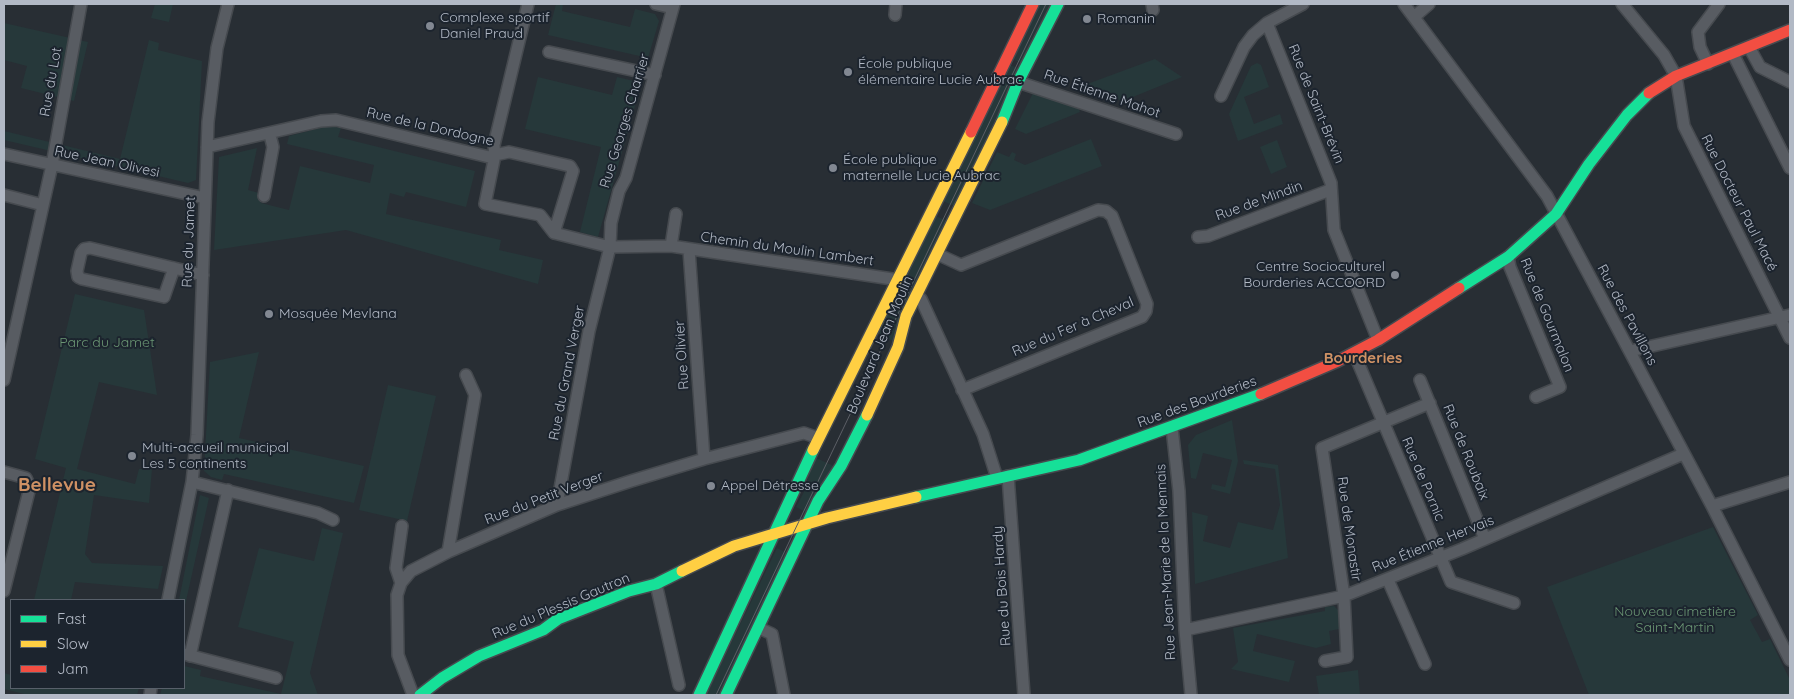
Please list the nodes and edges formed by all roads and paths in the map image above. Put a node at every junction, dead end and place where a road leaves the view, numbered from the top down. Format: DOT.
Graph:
graph roads {
  1 [pos="81,4"];
  2 [pos="228,4"];
  3 [pos="528,4"];
  4 [pos="656,4"];
  5 [pos="1033,4"];
  6 [pos="1058,4"];
  7 [pos="1302,4"];
  8 [pos="1404,4"];
  9 [pos="1429,4"];
  10 [pos="1622,4"];
  11 [pos="1718,4"];
  12 [pos="674,6"];
  13 [pos="1414,17"];
  14 [pos="1267,23"];
  15 [pos="1790,30"];
  16 [pos="1749,47"];
  17 [pos="549,52"];
  18 [pos="1734,54"];
  19 [pos="1708,64"];
  20 [pos="655,76"];
  21 [pos="1676,76"];
  22 [pos="1018,82"];
  23 [pos="1790,82"];
  24 [pos="1221,96"];
  25 [pos="270,134"];
  26 [pos="1176,134"];
  27 [pos="207,148"];
  28 [pos="4,154"];
  29 [pos="495,155"];
  30 [pos="52,165"];
  31 [pos="1790,168"];
  32 [pos="1330,190"];
  33 [pos="4,195"];
  34 [pos="264,196"];
  35 [pos="205,198"];
  36 [pos="43,205"];
  37 [pos="676,214"];
  38 [pos="1556,214"];
  39 [pos="554,233"];
  40 [pos="1198,237"];
  41 [pos="671,246"];
  42 [pos="610,247"];
  43 [pos="689,250"];
  44 [pos="936,254"];
  45 [pos="1508,257"];
  46 [pos="174,268"];
  47 [pos="203,275"];
  48 [pos="899,280"];
  49 [pos="916,295"];
  50 [pos="1785,316"];
  51 [pos="1790,338"];
  52 [pos="1378,340"];
  53 [pos="1630,351"];
  54 [pos="1354,353"];
  55 [pos="466,375"];
  56 [pos="4,380"];
  57 [pos="1420,380"];
  58 [pos="962,390"];
  59 [pos="1536,397"];
  60 [pos="1430,403"];
  61 [pos="1383,422"];
  62 [pos="1172,428"];
  63 [pos="818,438"];
  64 [pos="1683,454"];
  65 [pos="704,458"];
  66 [pos="4,472"];
  67 [pos="1003,477"];
  68 [pos="192,482"];
  69 [pos="1790,482"];
  70 [pos="228,490"];
  71 [pos="557,505"];
  72 [pos="1712,506"];
  73 [pos="333,520"];
  74 [pos="807,523"];
  75 [pos="402,526"];
  76 [pos="775,533"];
  77 [pos="1485,539"];
  78 [pos="448,552"];
  79 [pos="1440,558"];
  80 [pos="1388,580"];
  81 [pos="401,583"];
  82 [pos="656,584"];
  83 [pos="4,591"];
  84 [pos="1344,596"];
  85 [pos="168,599"];
  86 [pos="1514,604"];
  87 [pos="759,628"];
  88 [pos="1185,630"];
  89 [pos="187,655"];
  90 [pos="1790,660"];
  91 [pos="1325,662"];
  92 [pos="1425,664"];
  93 [pos="276,678"];
  94 [pos="679,685"];
  95 [pos="413,695"];
  96 [pos="420,695"];
  97 [pos="700,695"];
  98 [pos="726,695"];
  99 [pos="784,695"];
  100 [pos="1024,695"];
  101 [pos="1191,695"];
  1 -- 30 [label="street, Rue du Lot"];
  2 -- 27 [label="street, Rue du Jamet"];
  3 -- 29 [label="street"];
  4 -- 12 [label="street"];
  5 -- 48 [label="street, Boulevard Jean Moulin"];
  6 -- 22 [label="street, Boulevard Jean Moulin"];
  7 -- 14 [label="street"];
  8 -- 13 [label="street, Rue des Pavillons"];
  9 -- 13 [label="street"];
  10 -- 21 [label="street"];
  11 -- 19 [label="street"];
  12 -- 20 [label="street, Rue Georges Charrier"];
  13 -- 38 [label="street, Rue des Pavillons"];
  14 -- 24 [label="street"];
  14 -- 32 [label="street, Rue de Saint-Brévin"];
  15 -- 16 [label="street, Rue des Bourderies"];
  16 -- 18 [label="street, Rue des Bourderies"];
  16 -- 23 [label="street"];
  17 -- 20 [label="street"];
  18 -- 19 [label="street, Rue des Bourderies"];
  18 -- 31 [label="street"];
  19 -- 21 [label="street, Rue des Bourderies"];
  20 -- 42 [label="street, Rue Georges Charrier"];
  21 -- 38 [label="street, Rue des Bourderies"];
  21 -- 50 [label="street, Rue Docteur Paul Macé"];
  22 -- 26 [label="street, Rue Étienne Mahot"];
  22 -- 44 [label="street, Boulevard Jean Moulin"];
  25 -- 27 [label="street, Rue de la Dordogne"];
  25 -- 29 [label="street, Rue de la Dordogne"];
  25 -- 34 [label="street"];
  27 -- 35 [label="street, Rue du Jamet"];
  28 -- 30 [label="street, Rue Jean Olivesi"];
  29 -- 39 [label="street, Rue de la Dordogne"];
  29 -- 39 [label="street"];
  30 -- 35 [label="street, Rue Jean Olivesi"];
  30 -- 36 [label="street, Rue du Lot"];
  32 -- 40 [label="street, Rue de Mindin"];
  32 -- 52 [label="street, Rue de Saint-Brévin"];
  33 -- 36 [label="street"];
  35 -- 47 [label="street, Rue du Jamet"];
  36 -- 56 [label="street, Rue du Lot"];
  37 -- 41 [label="street"];
  38 -- 45 [label="street, Rue des Bourderies"];
  38 -- 53 [label="street, Rue des Pavillons"];
  39 -- 42 [label="street"];
  41 -- 42 [label="street, Chemin du Moulin Lambert"];
  41 -- 43 [label="street, Chemin du Moulin Lambert"];
  42 -- 71 [label="street, Rue du Grand Verger"];
  43 -- 48 [label="street, Chemin du Moulin Lambert"];
  43 -- 65 [label="street, Rue Olivier"];
  44 -- 49 [label="street, Boulevard Jean Moulin"];
  44 -- 58 [label="street, Rue du Fer à Cheval"];
  45 -- 52 [label="street, Rue des Bourderies"];
  45 -- 59 [label="street, Rue de Gourmalon"];
  46 -- 46 [label="street"];
  46 -- 47 [label="street"];
  47 -- 68 [label="street, Rue du Jamet"];
  48 -- 63 [label="street, Boulevard Jean Moulin"];
  49 -- 58 [label="street, Rue du Bois Hardy"];
  49 -- 74 [label="street, Boulevard Jean Moulin"];
  50 -- 51 [label="street, Rue Docteur Paul Macé"];
  50 -- 53 [label="street"];
  52 -- 54 [label="street, Rue des Bourderies"];
  53 -- 64 [label="street, Rue des Pavillons"];
  54 -- 61 [label="street, Rue de Pornic"];
  54 -- 62 [label="street, Rue des Bourderies"];
  55 -- 78 [label="street"];
  57 -- 60 [label="street, Rue de Roubaix"];
  58 -- 67 [label="street, Rue du Bois Hardy"];
  60 -- 61 [label="street, Rue de Roubaix"];
  60 -- 77 [label="street, Rue de Roubaix"];
  61 -- 79 [label="street, Rue de Pornic"];
  61 -- 84 [label="street, Rue de Monastir"];
  62 -- 67 [label="street, Rue des Bourderies"];
  62 -- 88 [label="street, Rue Jean-Marie de la Mennais"];
  63 -- 65 [label="street, Rue du Petit Verger"];
  63 -- 76 [label="street, Boulevard Jean Moulin"];
  64 -- 72 [label="street, Rue des Pavillons"];
  64 -- 77 [label="street, Rue Étienne Hervais"];
  65 -- 71 [label="street, Rue du Petit Verger"];
  66 -- 83 [label="street"];
  67 -- 74 [label="street, Rue des Bourderies"];
  67 -- 100 [label="street, Rue du Bois Hardy"];
  68 -- 70 [label="street"];
  68 -- 85 [label="street, Rue du Jamet"];
  69 -- 72 [label="street"];
  70 -- 73 [label="street"];
  70 -- 89 [label="street"];
  71 -- 78 [label="street, Rue du Petit Verger"];
  72 -- 90 [label="street, Rue des Pavillons"];
  74 -- 76 [label="street, Rue des Bourderies"];
  74 -- 87 [label="street, Boulevard Jean Moulin"];
  75 -- 81 [label="street"];
  76 -- 82 [label="street, Rue du Plessis Gautron"];
  76 -- 97 [label="street, Boulevard Jean Moulin"];
  77 -- 79 [label="street, Rue Étienne Hervais"];
  78 -- 81 [label="street, Rue du Petit Verger"];
  79 -- 80 [label="street, Rue Étienne Hervais"];
  79 -- 86 [label="street, Rue de Pornic"];
  80 -- 84 [label="street, Rue Étienne Hervais"];
  80 -- 92 [label="street"];
  81 -- 95 [label="street"];
  82 -- 94 [label="street"];
  82 -- 96 [label="street, Rue du Plessis Gautron"];
  84 -- 88 [label="street, Rue Étienne Hervais"];
  84 -- 91 [label="street, Rue de Monastir"];
  87 -- 98 [label="street, Boulevard Jean Moulin"];
  87 -- 99 [label="street"];
  88 -- 101 [label="street, Rue Jean-Marie de la Mennais"];
  89 -- 93 [label="street"];
}
